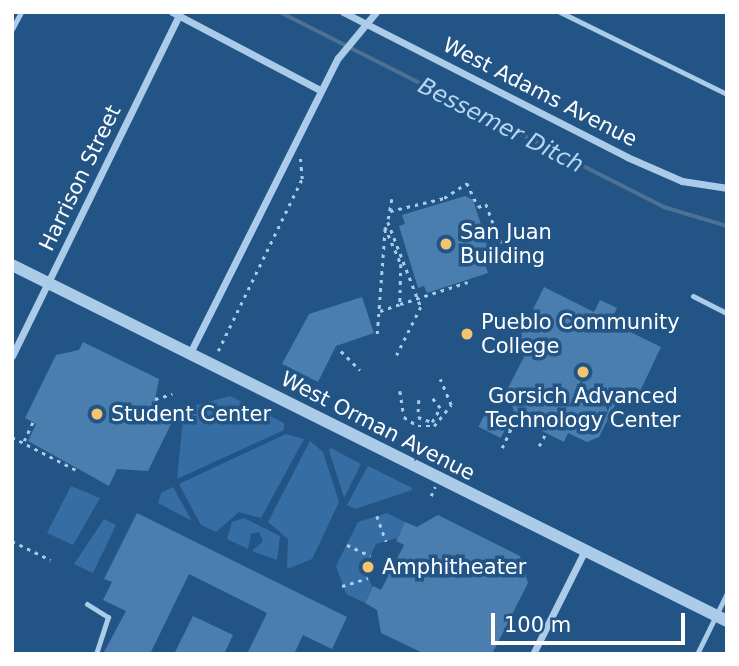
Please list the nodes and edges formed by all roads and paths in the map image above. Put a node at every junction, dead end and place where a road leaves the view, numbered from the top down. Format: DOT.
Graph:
graph roads {
  1 [pos="21,12"];
  2 [pos="343,12"];
  3 [pos="376,12"];
  4 [pos="560,12"];
  5 [pos="176,14"];
  6 [pos="366,24"];
  7 [pos="12,29"];
  8 [pos="320,90"];
  9 [pos="727,94"];
  10 [pos="305,144"];
  11 [pos="727,188"];
  12 [pos="392,198"];
  13 [pos="390,211"];
  14 [pos="389,225"];
  15 [pos="516,236"];
  16 [pos="12,265"];
  17 [pos="468,282"];
  18 [pos="49,283"];
  19 [pos="693,296"];
  20 [pos="418,299"];
  21 [pos="400,304"];
  22 [pos="379,312"];
  23 [pos="727,313"];
  24 [pos="377,334"];
  25 [pos="218,351"];
  26 [pos="341,351"];
  27 [pos="190,353"];
  28 [pos="397,355"];
  29 [pos="12,356"];
  30 [pos="360,370"];
  31 [pos="440,379"];
  32 [pos="400,391"];
  33 [pos="172,394"];
  34 [pos="431,397"];
  35 [pos="155,399"];
  36 [pos="419,400"];
  37 [pos="33,422"];
  38 [pos="433,424"];
  39 [pos="506,426"];
  40 [pos="546,433"];
  41 [pos="12,437"];
  42 [pos="23,442"];
  43 [pos="539,446"];
  44 [pos="502,448"];
  45 [pos="80,472"];
  46 [pos="377,516"];
  47 [pos="12,541"];
  48 [pos="386,541"];
  49 [pos="347,545"];
  50 [pos="585,550"];
  51 [pos="371,556"];
  52 [pos="51,559"];
  53 [pos="368,578"];
  54 [pos="342,586"];
  55 [pos="727,593"];
  56 [pos="87,604"];
  57 [pos="721,618"];
  58 [pos="96,654"];
  59 [pos="533,654"];
  60 [pos="697,654"];
  1 -- 7 [label="lane"];
  2 -- 6 [label="street, West Adams Avenue"];
  3 -- 6 [label="street"];
  4 -- 9 [label="lane"];
  5 -- 8 [label="street"];
  5 -- 18 [label="street, Harrison Street"];
  6 -- 8 [label="street"];
  6 -- 11 [label="street, West Adams Avenue"];
  8 -- 27 [label="street"];
  10 -- 25 [label="path"];
  12 -- 13 [label="path"];
  13 -- 14 [label="path"];
  13 -- 15 [label="path"];
  14 -- 20 [label="path"];
  14 -- 21 [label="path"];
  14 -- 22 [label="path"];
  16 -- 18 [label="street, West Orman Avenue"];
  17 -- 20 [label="path"];
  18 -- 27 [label="street, West Orman Avenue"];
  18 -- 29 [label="street, Harrison Street"];
  19 -- 23 [label="lane"];
  20 -- 21 [label="path"];
  20 -- 28 [label="path"];
  21 -- 22 [label="path"];
  22 -- 24 [label="path"];
  26 -- 30 [label="path"];
  27 -- 50 [label="street, West Orman Avenue"];
  31 -- 38 [label="path"];
  32 -- 38 [label="path"];
  33 -- 35 [label="path"];
  34 -- 38 [label="path"];
  36 -- 38 [label="path"];
  37 -- 42 [label="path"];
  39 -- 44 [label="path"];
  40 -- 43 [label="path"];
  41 -- 42 [label="path"];
  42 -- 45 [label="path"];
  46 -- 48 [label="path"];
  47 -- 52 [label="path"];
  49 -- 51 [label="path"];
  50 -- 57 [label="street, West Orman Avenue"];
  50 -- 59 [label="street"];
  53 -- 54 [label="path"];
  55 -- 57 [label="lane"];
  56 -- 58 [label="lane"];
  57 -- 60 [label="lane"];
}
